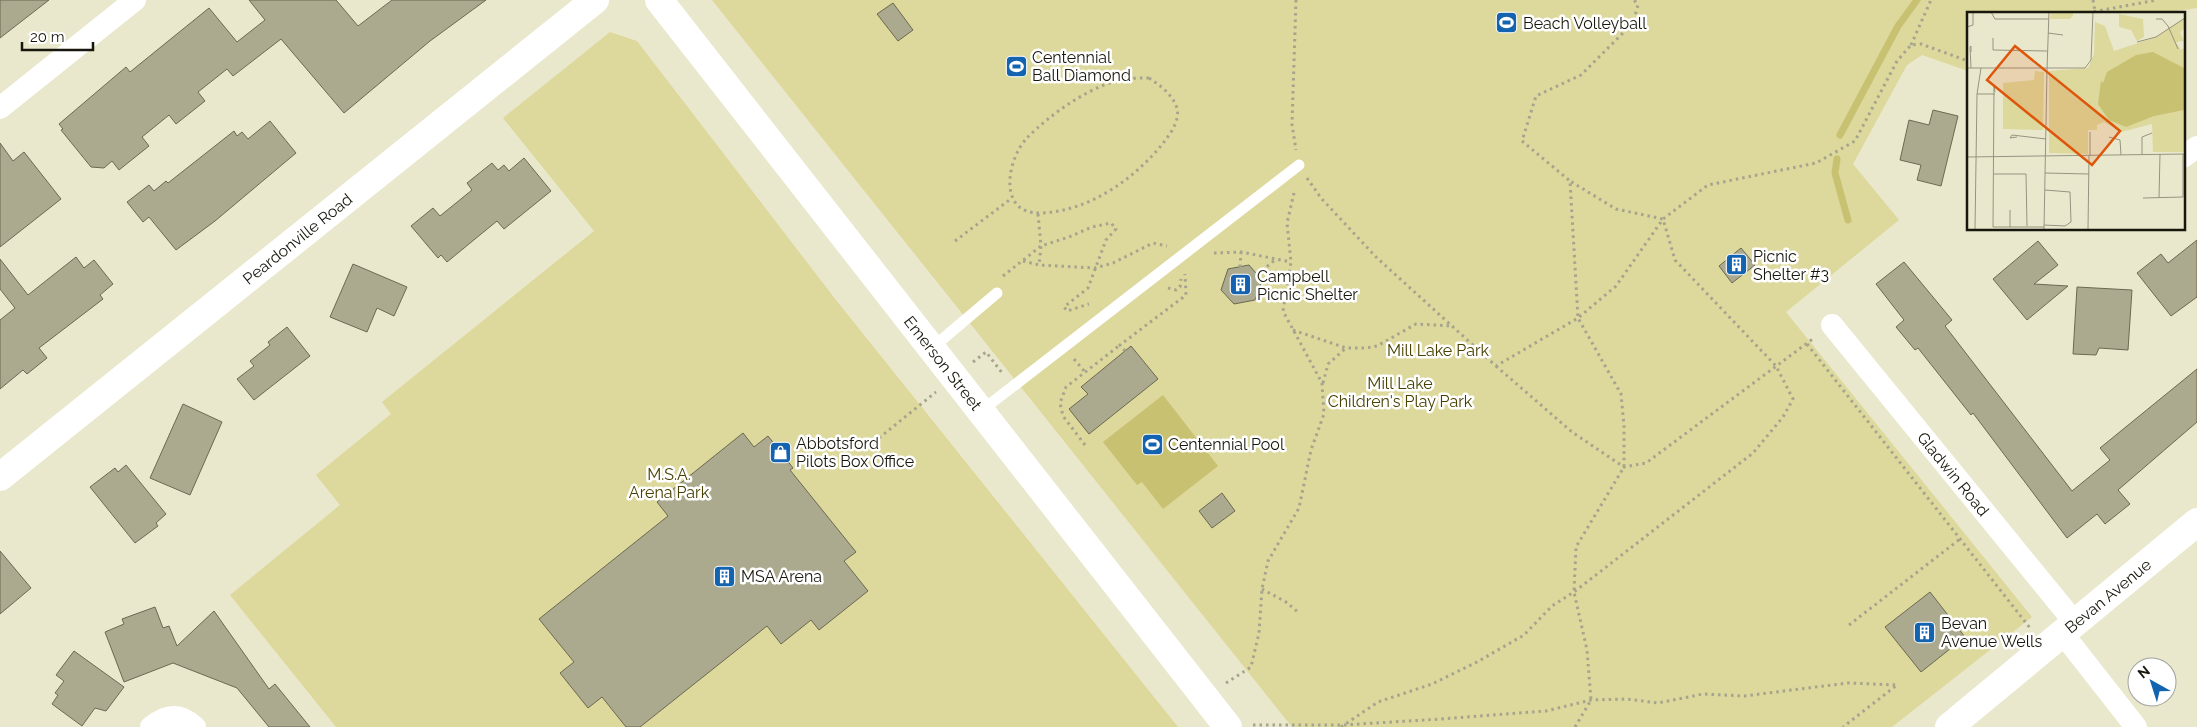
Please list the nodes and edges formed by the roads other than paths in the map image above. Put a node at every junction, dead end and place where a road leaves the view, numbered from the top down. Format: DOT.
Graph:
graph roads {
  1 [pos="135,0"];
  2 [pos="595,0"];
  3 [pos="659,0"];
  4 [pos="0,108"];
  5 [pos="2197,147"];
  6 [pos="2184,156"];
  7 [pos="1299,165"];
  8 [pos="997,293"];
  9 [pos="1832,324"];
  10 [pos="932,348"];
  11 [pos="981,411"];
  12 [pos="0,477"];
  13 [pos="2197,522"];
  14 [pos="2062,636"];
  15 [pos="1227,726"];
  16 [pos="151,727"];
  17 [pos="195,727"];
  18 [pos="1949,727"];
  19 [pos="2136,727"];
  1 -- 4 [label="street"];
  2 -- 12 [label="main road, Peardonville Road"];
  3 -- 10 [label="main road, Emerson Street"];
  5 -- 6 [label="street"];
  7 -- 11 [label="lane"];
  8 -- 10 [label="lane"];
  9 -- 14 [label="street, Gladwin Road"];
  10 -- 11 [label="main road, Emerson Street"];
  11 -- 15 [label="main road, Emerson Street"];
  13 -- 14 [label="main road, Bevan Avenue"];
  14 -- 18 [label="main road, Bevan Avenue"];
  14 -- 19 [label="street, Gladwin Road"];
  16 -- 17 [label="street"];
}
